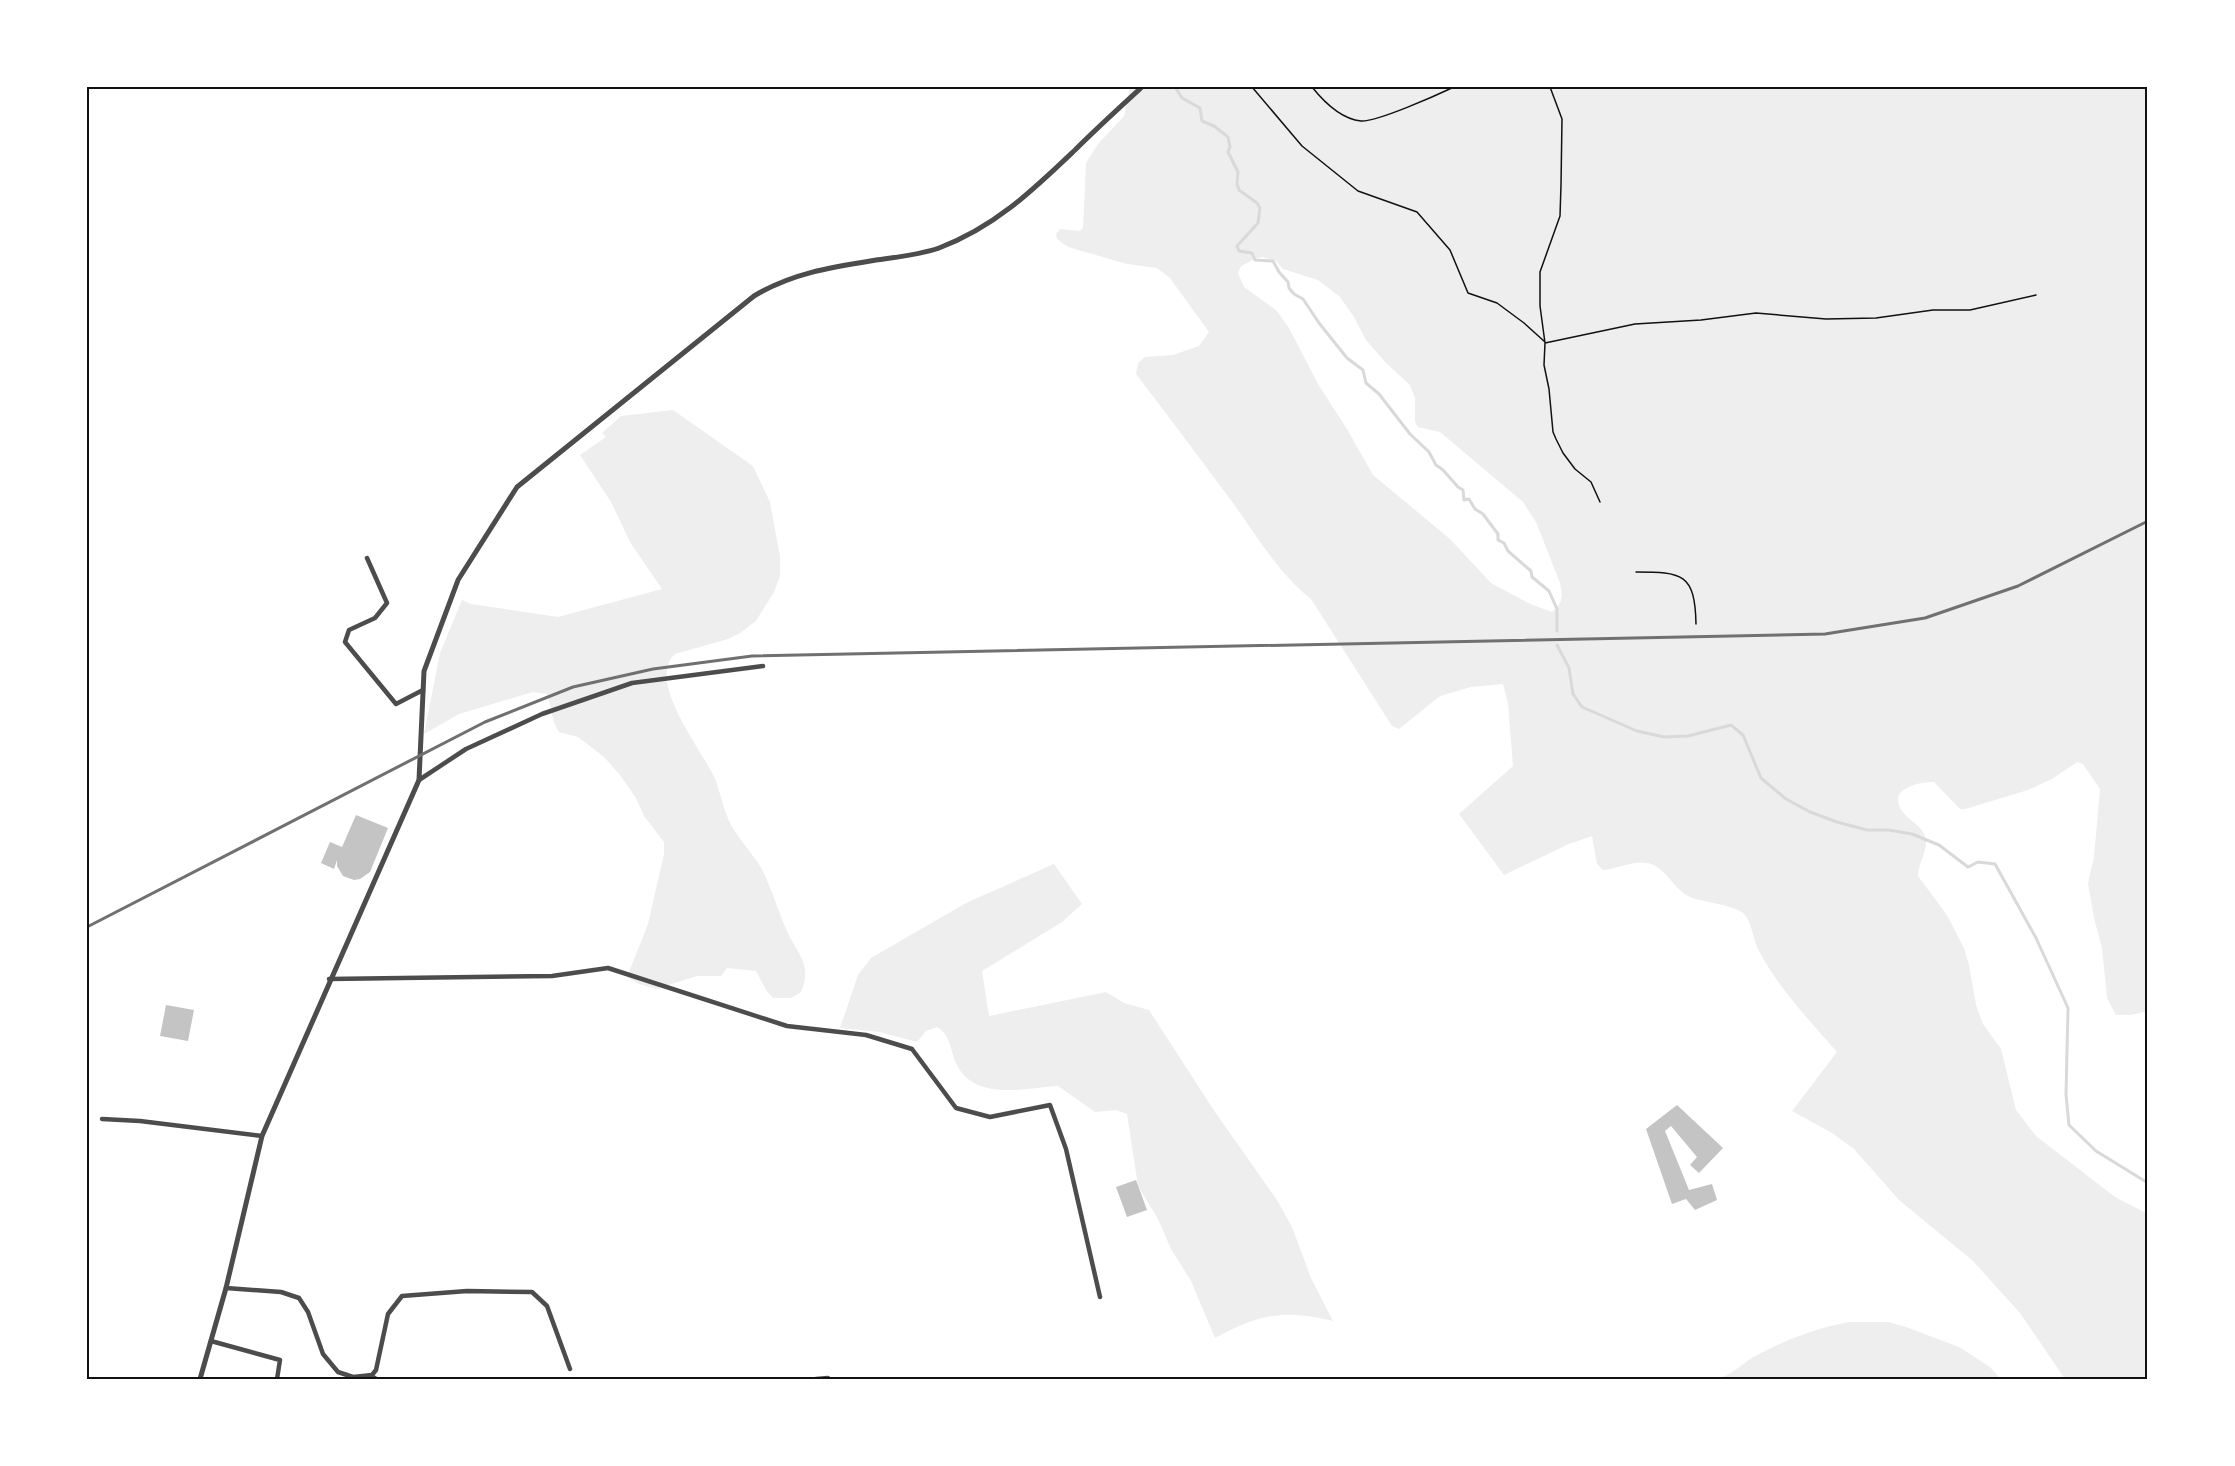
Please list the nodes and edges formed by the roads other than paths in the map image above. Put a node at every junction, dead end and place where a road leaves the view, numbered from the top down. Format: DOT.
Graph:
graph roads {
  1 [pos="1142,87"];
  2 [pos="367,558"];
  3 [pos="763,666"];
  4 [pos="423,690"];
  5 [pos="419,780"];
  6 [pos="329,979"];
  7 [pos="102,1119"];
  8 [pos="262,1136"];
  9 [pos="226,1288"];
  10 [pos="1100,1297"];
  11 [pos="211,1341"];
  12 [pos="570,1369"];
  13 [pos="372,1375"];
  14 [pos="828,1378"];
  15 [pos="200,1379"];
  16 [pos="277,1379"];
  17 [pos="379,1379"];
  18 [pos="816,1379"];
  1 -- 4 [label="street"];
  2 -- 4 [label="street"];
  3 -- 5 [label="street"];
  4 -- 5 [label="street"];
  5 -- 6 [label="street"];
  6 -- 8 [label="street"];
  6 -- 10 [label="street"];
  7 -- 8 [label="street"];
  8 -- 9 [label="street"];
  9 -- 11 [label="street"];
  9 -- 13 [label="street"];
  11 -- 15 [label="street"];
  11 -- 16 [label="street"];
  12 -- 13 [label="street"];
  13 -- 17 [label="lane"];
  14 -- 18 [label="street"];
}
